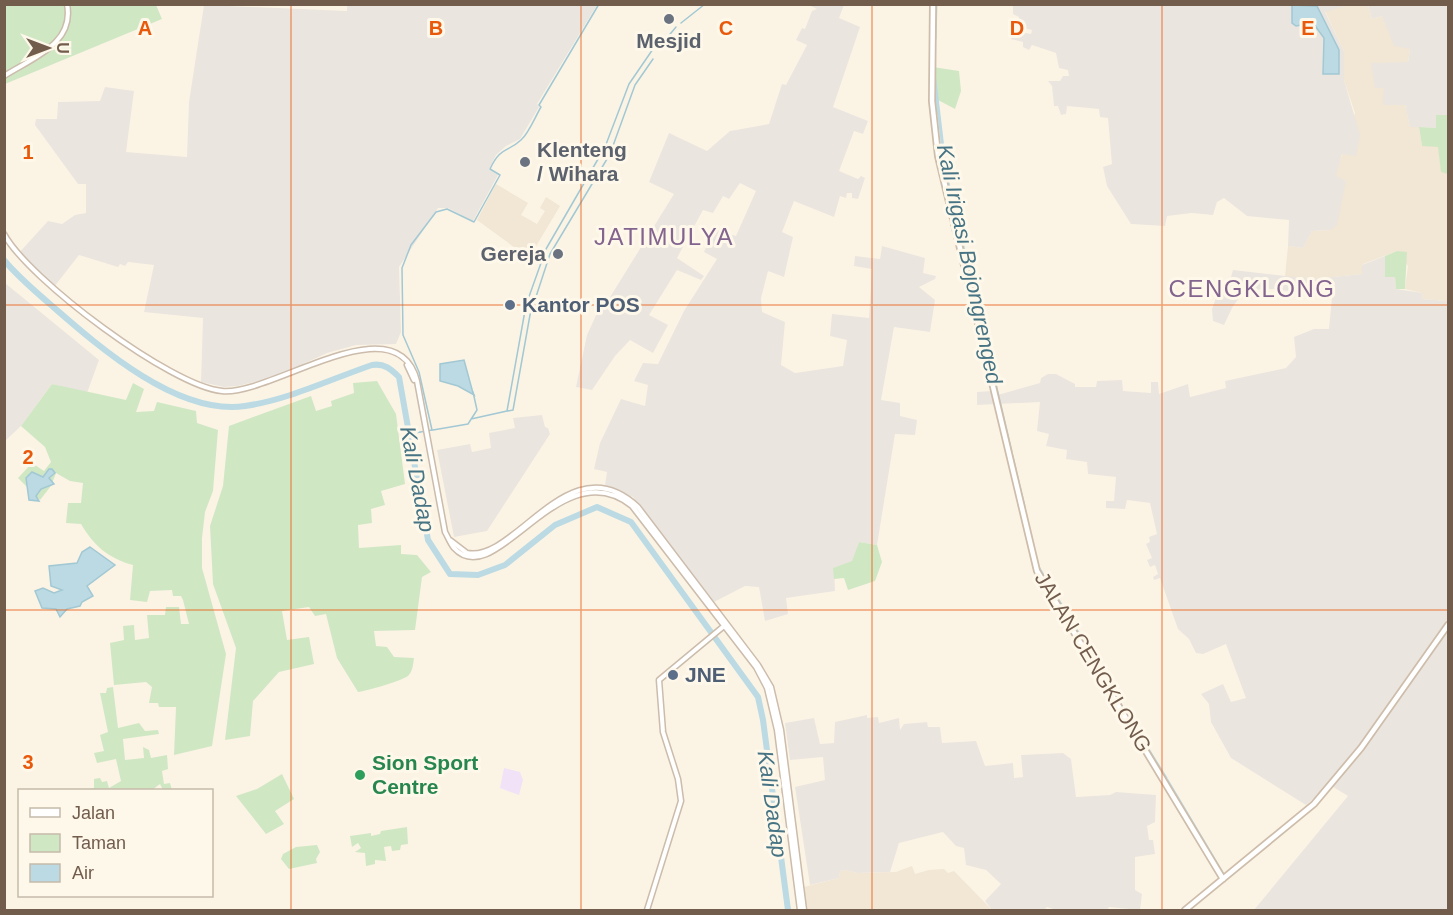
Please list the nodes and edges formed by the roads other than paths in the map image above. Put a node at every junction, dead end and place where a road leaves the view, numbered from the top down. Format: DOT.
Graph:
graph roads {
  1 [pos="67,4"];
  2 [pos="933,4"];
  3 [pos="4,76"];
  4 [pos="4,234"];
  5 [pos="1449,625"];
  6 [pos="723,626"];
  7 [pos="1223,879"];
  8 [pos="647,910"];
  9 [pos="802,910"];
  10 [pos="1185,910"];
  1 -- 3 [label="street"];
  2 -- 7 [label="main road, JALAN CENGKLONG"];
  4 -- 6 [label="street"];
  5 -- 7 [label="main road"];
  6 -- 8 [label="street"];
  6 -- 9 [label="street"];
  7 -- 10 [label="main road"];
}
